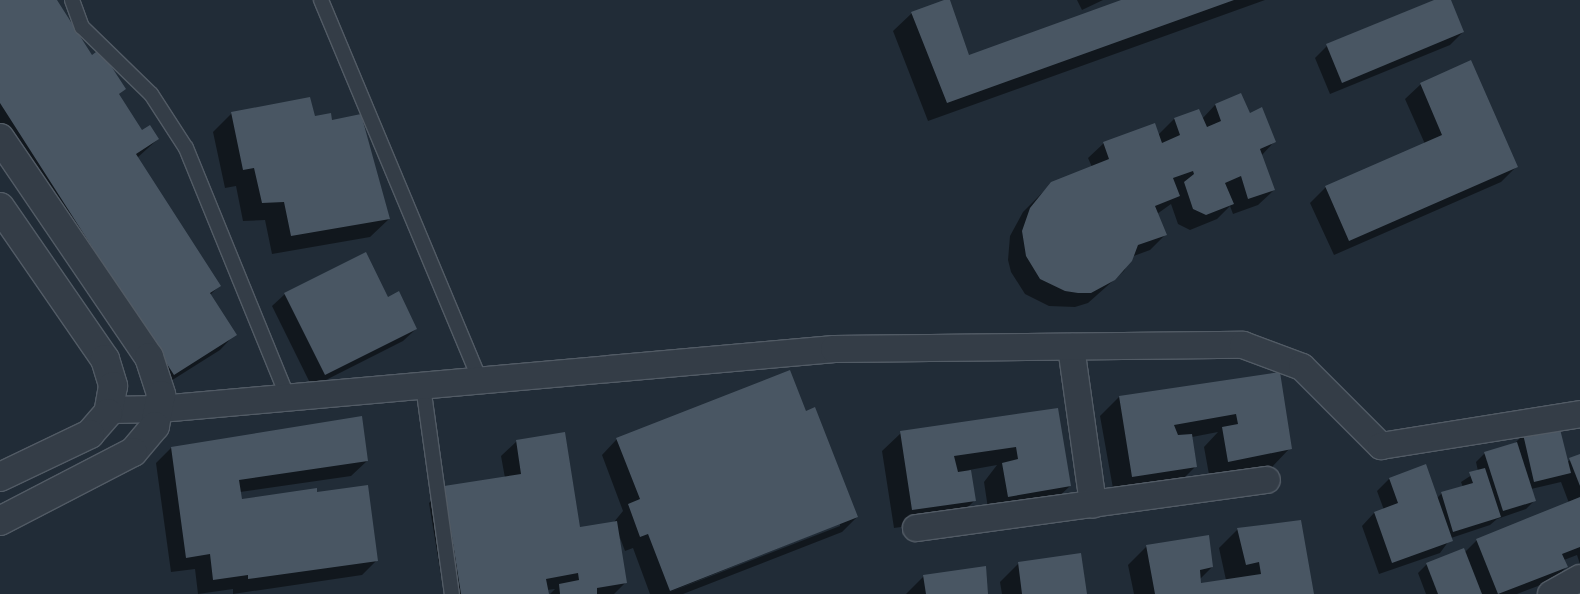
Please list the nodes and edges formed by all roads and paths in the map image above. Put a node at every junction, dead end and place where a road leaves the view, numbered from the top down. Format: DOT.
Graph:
graph roads {
  1 [pos="72,0"];
  2 [pos="321,0"];
  3 [pos="0,138"];
  4 [pos="0,207"];
  5 [pos="1071,347"];
  6 [pos="480,381"];
  7 [pos="423,386"];
  8 [pos="288,398"];
  9 [pos="160,409"];
  10 [pos="108,410"];
  11 [pos="1580,414"];
  12 [pos="0,477"];
  13 [pos="1267,480"];
  14 [pos="1093,504"];
  15 [pos="0,521"];
  16 [pos="916,528"];
  17 [pos="1580,578"];
  18 [pos="452,594"];
  19 [pos="1551,594"];
  1 -- 8 [label="lane"];
  2 -- 6 [label="lane"];
  3 -- 9 [label="street"];
  4 -- 10 [label="street"];
  5 -- 6 [label="street"];
  5 -- 11 [label="street"];
  5 -- 14 [label="street"];
  6 -- 7 [label="street"];
  7 -- 8 [label="street"];
  7 -- 18 [label="lane"];
  8 -- 9 [label="street"];
  9 -- 10 [label="street"];
  9 -- 15 [label="street"];
  10 -- 12 [label="street"];
  13 -- 14 [label="street"];
  14 -- 16 [label="street"];
  17 -- 19 [label="street"];
}
